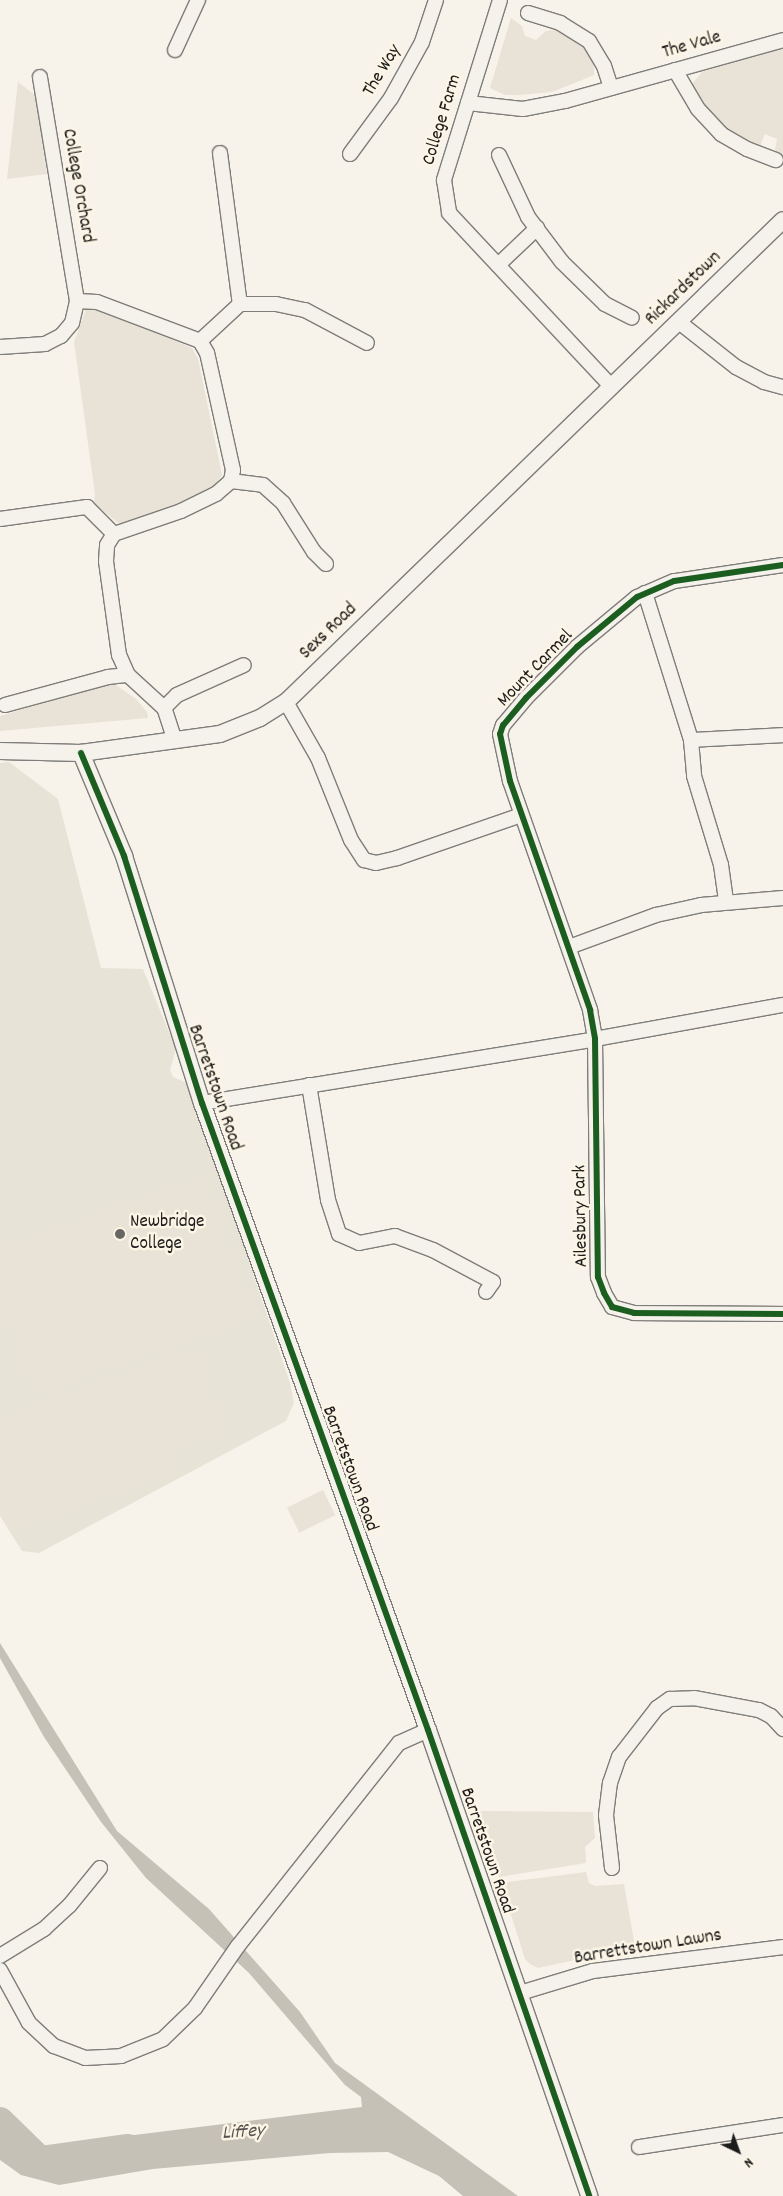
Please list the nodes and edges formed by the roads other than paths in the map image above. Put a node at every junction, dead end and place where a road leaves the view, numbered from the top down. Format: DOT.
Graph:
graph roads {
  1 [pos="198,0"];
  2 [pos="436,0"];
  3 [pos="500,0"];
  4 [pos="528,13"];
  5 [pos="783,40"];
  6 [pos="174,50"];
  7 [pos="675,70"];
  8 [pos="40,77"];
  9 [pos="611,88"];
  10 [pos="468,103"];
  11 [pos="220,153"];
  12 [pos="350,154"];
  13 [pos="499,155"];
  14 [pos="776,160"];
  15 [pos="783,220"];
  16 [pos="537,228"];
  17 [pos="498,265"];
  18 [pos="78,301"];
  19 [pos="240,304"];
  20 [pos="632,318"];
  21 [pos="679,322"];
  22 [pos="200,341"];
  23 [pos="367,343"];
  24 [pos="0,347"];
  25 [pos="612,387"];
  26 [pos="783,387"];
  27 [pos="231,481"];
  28 [pos="0,519"];
  29 [pos="114,534"];
  30 [pos="326,564"];
  31 [pos="783,565"];
  32 [pos="645,593"];
  33 [pos="244,665"];
  34 [pos="128,675"];
  35 [pos="286,702"];
  36 [pos="5,705"];
  37 [pos="164,708"];
  38 [pos="783,735"];
  39 [pos="691,740"];
  40 [pos="175,741"];
  41 [pos="0,751"];
  42 [pos="82,753"];
  43 [pos="521,815"];
  44 [pos="783,898"];
  45 [pos="726,902"];
  46 [pos="570,946"];
  47 [pos="783,1005"];
  48 [pos="595,1039"];
  49 [pos="309,1086"];
  50 [pos="202,1103"];
  51 [pos="486,1292"];
  52 [pos="783,1314"];
  53 [pos="783,1729"];
  54 [pos="428,1730"];
  55 [pos="100,1868"];
  56 [pos="612,1868"];
  57 [pos="783,1947"];
  58 [pos="0,1956"];
  59 [pos="0,1970"];
  60 [pos="520,1993"];
  61 [pos="783,2125"];
  62 [pos="639,2147"];
  63 [pos="589,2196"];
  1 -- 6 [label="street"];
  2 -- 12 [label="street, The Way"];
  3 -- 10 [label="street, College Farm"];
  4 -- 9 [label="street"];
  5 -- 7 [label="street, The Vale"];
  7 -- 9 [label="street, The Vale"];
  7 -- 14 [label="street"];
  8 -- 18 [label="street, College Orchard"];
  9 -- 10 [label="street, The Vale"];
  10 -- 17 [label="street, College Farm"];
  11 -- 19 [label="street"];
  13 -- 16 [label="street"];
  15 -- 21 [label="street, Rickardstown"];
  16 -- 17 [label="street"];
  16 -- 20 [label="street"];
  17 -- 25 [label="street, College Farm"];
  18 -- 22 [label="street"];
  18 -- 24 [label="street, College Orchard"];
  19 -- 22 [label="street"];
  19 -- 23 [label="street"];
  21 -- 25 [label="street, Rickardstown"];
  21 -- 26 [label="street"];
  22 -- 27 [label="street"];
  25 -- 35 [label="street, Sexs Road"];
  27 -- 29 [label="street"];
  27 -- 30 [label="street"];
  28 -- 29 [label="street"];
  29 -- 34 [label="street"];
  31 -- 32 [label="street, Mount Carmel"];
  32 -- 39 [label="street"];
  32 -- 43 [label="street, Mount Carmel"];
  33 -- 37 [label="street"];
  34 -- 36 [label="street"];
  34 -- 37 [label="street"];
  35 -- 40 [label="street, Sexs Road"];
  35 -- 43 [label="street"];
  37 -- 40 [label="street"];
  38 -- 39 [label="street"];
  39 -- 45 [label="street"];
  40 -- 42 [label="street, Sexs Road"];
  41 -- 42 [label="street, Sexs Road"];
  42 -- 50 [label="street, Barretstown Road"];
  43 -- 46 [label="street, Mount Carmel"];
  44 -- 45 [label="street"];
  45 -- 46 [label="street"];
  46 -- 48 [label="street, Mount Carmel"];
  47 -- 48 [label="street"];
  48 -- 49 [label="street"];
  48 -- 52 [label="street, Ailesbury Park"];
  49 -- 50 [label="street"];
  49 -- 51 [label="street"];
  50 -- 54 [label="street, Barretstown Road"];
  53 -- 56 [label="street"];
  54 -- 59 [label="street"];
  54 -- 60 [label="street, Barretstown Road"];
  55 -- 58 [label="street"];
  57 -- 60 [label="street, Barrettstown Lawns"];
  60 -- 63 [label="street, Barretstown Road"];
  61 -- 62 [label="street"];
}
